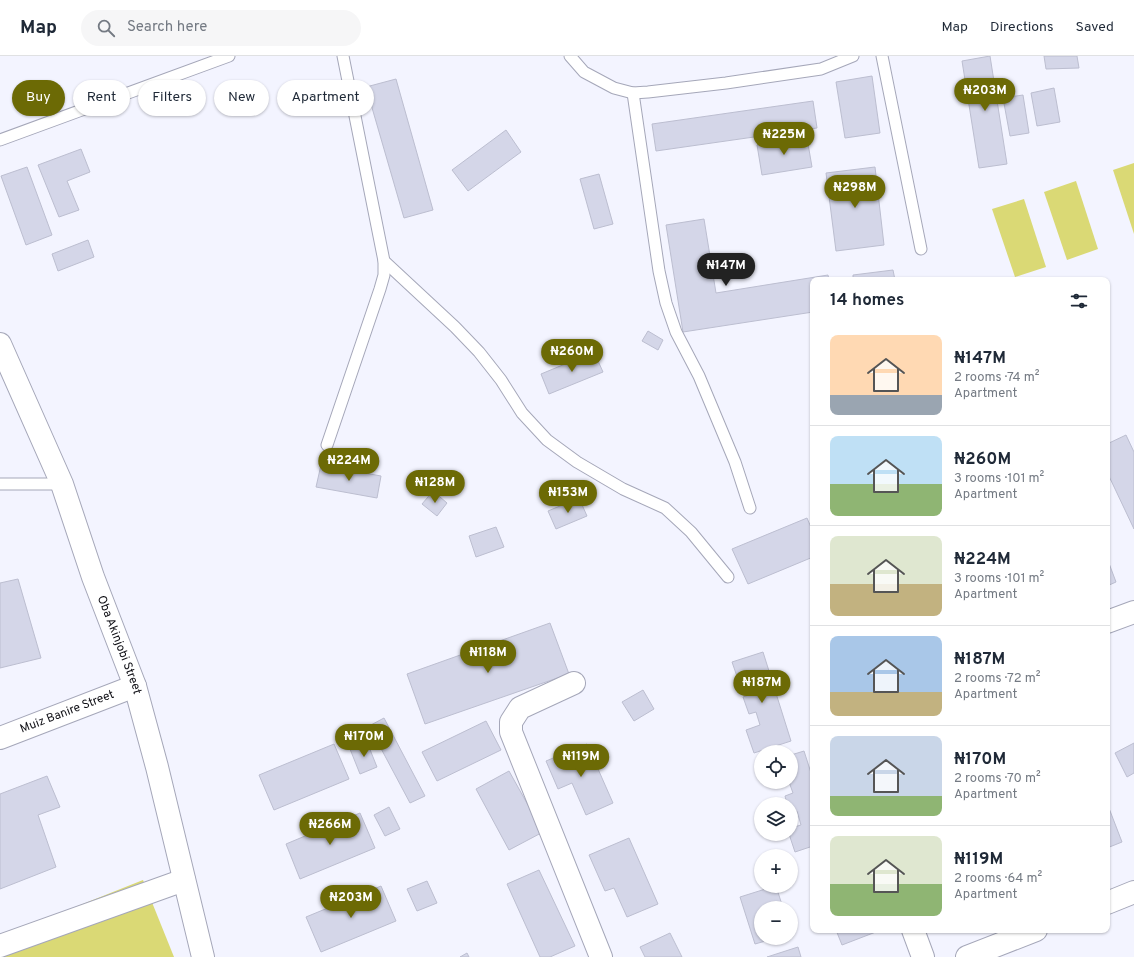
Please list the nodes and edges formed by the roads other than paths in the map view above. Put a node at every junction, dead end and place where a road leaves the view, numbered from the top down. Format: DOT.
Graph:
graph roads {
  1 [pos="228,56"];
  2 [pos="342,56"];
  3 [pos="570,56"];
  4 [pos="853,56"];
  5 [pos="882,56"];
  6 [pos="633,92"];
  7 [pos="0,140"];
  8 [pos="921,250"];
  9 [pos="384,261"];
  10 [pos="0,344"];
  11 [pos="327,445"];
  12 [pos="0,484"];
  13 [pos="62,484"];
  14 [pos="750,508"];
  15 [pos="728,577"];
  16 [pos="1134,612"];
  17 [pos="1110,621"];
  18 [pos="574,683"];
  19 [pos="135,686"];
  20 [pos="0,738"];
  21 [pos="184,880"];
  22 [pos="1134,892"];
  23 [pos="1110,902"];
  24 [pos="914,933"];
  25 [pos="1028,933"];
  26 [pos="0,946"];
  27 [pos="203,957"];
  28 [pos="601,957"];
  29 [pos="923,957"];
  30 [pos="967,957"];
  1 -- 7 [label="lane"];
  2 -- 9 [label="lane"];
  3 -- 6 [label="lane"];
  4 -- 6 [label="lane"];
  5 -- 8 [label="lane"];
  6 -- 14 [label="lane"];
  9 -- 11 [label="lane"];
  9 -- 15 [label="lane"];
  10 -- 13 [label="street, Oba Akinjobi Street"];
  12 -- 13 [label="lane"];
  13 -- 19 [label="street, Oba Akinjobi Street"];
  16 -- 17 [label="street"];
  18 -- 28 [label="street"];
  19 -- 20 [label="street, Muiz Banire Street"];
  19 -- 21 [label="street, Oba Akinjobi Street"];
  21 -- 26 [label="street"];
  21 -- 27 [label="street, Oba Akinjobi Street"];
  22 -- 23 [label="street"];
  24 -- 29 [label="street"];
  25 -- 30 [label="street"];
}
